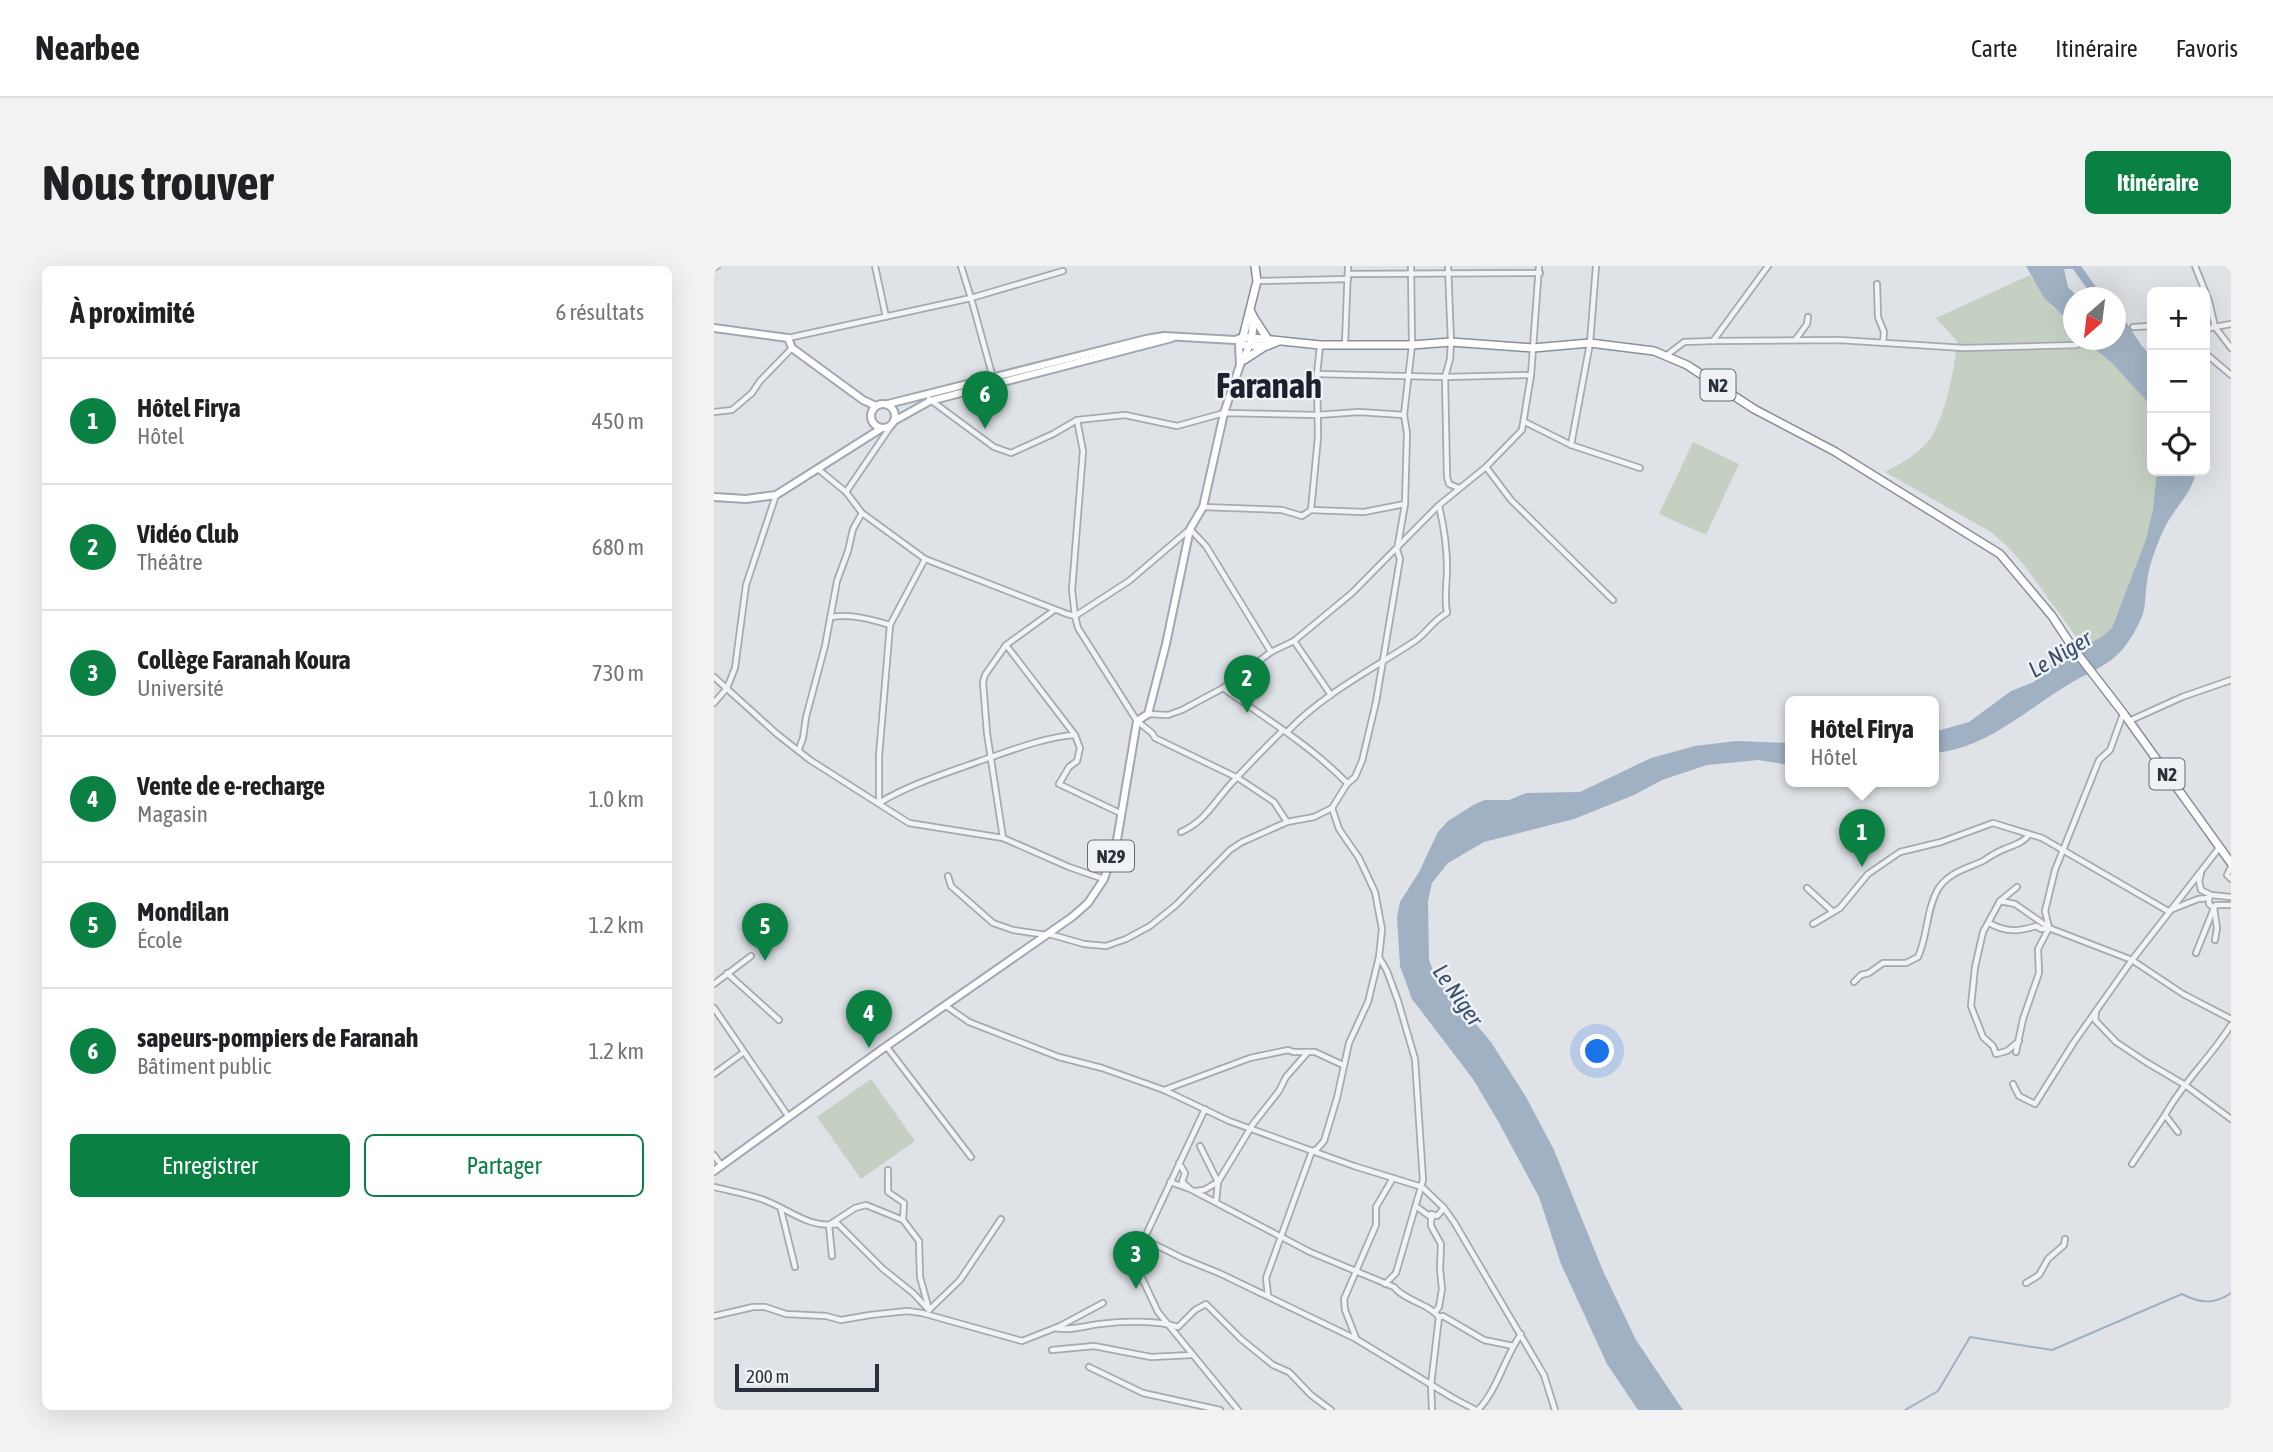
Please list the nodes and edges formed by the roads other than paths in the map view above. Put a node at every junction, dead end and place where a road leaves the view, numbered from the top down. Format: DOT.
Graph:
graph roads {
  1 [pos="876,266"];
  2 [pos="961,266"];
  3 [pos="1255,266"];
  4 [pos="1348,266"];
  5 [pos="1448,266"];
  6 [pos="1539,266"];
  7 [pos="1596,266"];
  8 [pos="1768,266"];
  9 [pos="2195,266"];
  10 [pos="1411,269"];
  11 [pos="1063,271"];
  12 [pos="1449,273"];
  13 [pos="1540,273"];
  14 [pos="1348,276"];
  15 [pos="1257,281"];
  16 [pos="1877,284"];
  17 [pos="971,298"];
  18 [pos="1252,315"];
  19 [pos="886,317"];
  20 [pos="1808,317"];
  21 [pos="2231,324"];
  22 [pos="2147,326"];
  23 [pos="2133,327"];
  24 [pos="2215,327"];
  25 [pos="714,328"];
  26 [pos="2210,328"];
  27 [pos="789,338"];
  28 [pos="1796,340"];
  29 [pos="1244,341"];
  30 [pos="1713,341"];
  31 [pos="1267,342"];
  32 [pos="1451,342"];
  33 [pos="1882,342"];
  34 [pos="1590,343"];
  35 [pos="1345,344"];
  36 [pos="1320,345"];
  37 [pos="1412,345"];
  38 [pos="2063,345"];
  39 [pos="792,348"];
  40 [pos="1534,348"];
  41 [pos="2231,348"];
  42 [pos="1667,355"];
  43 [pos="2210,357"];
  44 [pos="1242,363"];
  45 [pos="1317,374"];
  46 [pos="2231,374"];
  47 [pos="1531,375"];
  48 [pos="1409,376"];
  49 [pos="1445,377"];
  50 [pos="993,381"];
  51 [pos="928,398"];
  52 [pos="863,400"];
  53 [pos="888,404"];
  54 [pos="876,406"];
  55 [pos="714,412"];
  56 [pos="1224,413"];
  57 [pos="1317,415"];
  58 [pos="1404,415"];
  59 [pos="871,417"];
  60 [pos="1077,420"];
  61 [pos="1525,422"];
  62 [pos="892,423"];
  63 [pos="881,428"];
  64 [pos="864,439"];
  65 [pos="1570,445"];
  66 [pos="1486,467"];
  67 [pos="1640,468"];
  68 [pos="818,469"];
  69 [pos="1460,488"];
  70 [pos="846,492"];
  71 [pos="776,495"];
  72 [pos="714,497"];
  73 [pos="1405,504"];
  74 [pos="1438,506"];
  75 [pos="1203,507"];
  76 [pos="1311,510"];
  77 [pos="862,513"];
  78 [pos="1189,528"];
  79 [pos="1397,550"];
  80 [pos="925,559"];
  81 [pos="1613,600"];
  82 [pos="1054,611"];
  83 [pos="1075,616"];
  84 [pos="831,617"];
  85 [pos="890,625"];
  86 [pos="1294,641"];
  87 [pos="1006,645"];
  88 [pos="1271,652"];
  89 [pos="1382,660"];
  90 [pos="714,677"];
  91 [pos="2231,680"];
  92 [pos="727,688"];
  93 [pos="1223,688"];
  94 [pos="1331,695"];
  95 [pos="714,703"];
  96 [pos="1148,714"];
  97 [pos="2124,714"];
  98 [pos="1137,721"];
  99 [pos="2129,721"];
  100 [pos="1285,731"];
  101 [pos="1075,735"];
  102 [pos="799,749"];
  103 [pos="992,757"];
  104 [pos="1238,778"];
  105 [pos="1347,783"];
  106 [pos="879,803"];
  107 [pos="1332,808"];
  108 [pos="1120,813"];
  109 [pos="1287,822"];
  110 [pos="1181,832"];
  111 [pos="2029,834"];
  112 [pos="1003,838"];
  113 [pos="2220,847"];
  114 [pos="2063,849"];
  115 [pos="2231,865"];
  116 [pos="2202,872"];
  117 [pos="947,876"];
  118 [pos="1104,879"];
  119 [pos="2231,879"];
  120 [pos="2017,887"];
  121 [pos="1807,888"];
  122 [pos="2210,896"];
  123 [pos="2231,897"];
  124 [pos="2000,901"];
  125 [pos="2231,905"];
  126 [pos="2214,908"];
  127 [pos="1832,911"];
  128 [pos="2168,911"];
  129 [pos="1989,923"];
  130 [pos="1813,924"];
  131 [pos="2049,928"];
  132 [pos="1048,934"];
  133 [pos="2215,940"];
  134 [pos="2196,953"];
  135 [pos="751,956"];
  136 [pos="1379,957"];
  137 [pos="2132,960"];
  138 [pos="727,973"];
  139 [pos="1853,982"];
  140 [pos="714,984"];
  141 [pos="946,1006"];
  142 [pos="714,1008"];
  143 [pos="2096,1011"];
  144 [pos="2231,1019"];
  145 [pos="779,1020"];
  146 [pos="2231,1025"];
  147 [pos="2019,1041"];
  148 [pos="886,1046"];
  149 [pos="744,1052"];
  150 [pos="1308,1052"];
  151 [pos="2016,1052"];
  152 [pos="1343,1065"];
  153 [pos="714,1074"];
  154 [pos="2013,1084"];
  155 [pos="2185,1084"];
  156 [pos="1164,1090"];
  157 [pos="1205,1109"];
  158 [pos="2165,1115"];
  159 [pos="788,1116"];
  160 [pos="2231,1119"];
  161 [pos="1252,1129"];
  162 [pos="2178,1132"];
  163 [pos="1200,1146"];
  164 [pos="1312,1151"];
  165 [pos="714,1155"];
  166 [pos="971,1157"];
  167 [pos="1179,1163"];
  168 [pos="2132,1164"];
  169 [pos="721,1165"];
  170 [pos="888,1170"];
  171 [pos="714,1171"];
  172 [pos="1393,1178"];
  173 [pos="1170,1182"];
  174 [pos="1218,1182"];
  175 [pos="714,1187"];
  176 [pos="1422,1187"];
  177 [pos="1190,1189"];
  178 [pos="1216,1202"];
  179 [pos="1417,1207"];
  180 [pos="1444,1208"];
  181 [pos="781,1209"];
  182 [pos="1432,1218"];
  183 [pos="1001,1219"];
  184 [pos="902,1220"];
  185 [pos="829,1226"];
  186 [pos="1280,1236"];
  187 [pos="1144,1239"];
  188 [pos="2065,1239"];
  189 [pos="832,1256"];
  190 [pos="795,1267"];
  191 [pos="1355,1271"];
  192 [pos="2026,1283"];
  193 [pos="1385,1284"];
  194 [pos="1268,1296"];
  195 [pos="1103,1303"];
  196 [pos="929,1310"];
  197 [pos="1437,1315"];
  198 [pos="714,1316"];
  199 [pos="1168,1324"];
  200 [pos="1054,1328"];
  201 [pos="1521,1334"];
  202 [pos="1356,1339"];
  203 [pos="1513,1346"];
  204 [pos="1052,1350"];
  205 [pos="1191,1355"];
  206 [pos="1089,1367"];
  207 [pos="1431,1385"];
  208 [pos="1220,1410"];
  209 [pos="1238,1410"];
  210 [pos="1331,1410"];
  211 [pos="1432,1410"];
  212 [pos="1477,1410"];
  213 [pos="1555,1410"];
  1 -- 19 [label="street"];
  2 -- 17 [label="street"];
  3 -- 15 [label="highway"];
  4 -- 14 [label="street"];
  5 -- 12 [label="street"];
  6 -- 13 [label="street"];
  7 -- 34 [label="street"];
  8 -- 30 [label="street"];
  9 -- 24 [label="street"];
  10 -- 12 [label="street"];
  10 -- 14 [label="street"];
  10 -- 37 [label="street"];
  11 -- 17 [label="street"];
  12 -- 13 [label="street"];
  12 -- 32 [label="street"];
  13 -- 40 [label="street"];
  14 -- 15 [label="street"];
  14 -- 35 [label="street"];
  15 -- 18 [label="highway"];
  16 -- 33 [label="street"];
  17 -- 19 [label="street"];
  17 -- 50 [label="street"];
  18 -- 29 [label="highway"];
  18 -- 31 [label="highway"];
  19 -- 27 [label="street"];
  20 -- 28 [label="street"];
  21 -- 24 [label="street"];
  22 -- 23 [label="street"];
  24 -- 26 [label="street"];
  24 -- 41 [label="street"];
  25 -- 27 [label="main road"];
  27 -- 39 [label="main road"];
  28 -- 30 [label="street"];
  28 -- 33 [label="street"];
  29 -- 31 [label="highway, N2"];
  29 -- 44 [label="main road"];
  29 -- 50 [label="main road"];
  30 -- 42 [label="street"];
  31 -- 36 [label="highway, N2"];
  31 -- 44 [label="highway"];
  32 -- 37 [label="highway, N2"];
  32 -- 40 [label="highway, N2"];
  32 -- 49 [label="street"];
  33 -- 38 [label="street"];
  34 -- 40 [label="highway, N2"];
  34 -- 42 [label="highway, N2"];
  34 -- 65 [label="street"];
  35 -- 36 [label="highway, N2"];
  35 -- 37 [label="highway, N2"];
  36 -- 45 [label="street"];
  37 -- 48 [label="street"];
  39 -- 52 [label="main road"];
  39 -- 55 [label="street"];
  40 -- 47 [label="street"];
  42 -- 97 [label="highway, N2"];
  43 -- 46 [label="street"];
  44 -- 56 [label="main road"];
  45 -- 48 [label="street"];
  45 -- 57 [label="street"];
  47 -- 49 [label="street"];
  47 -- 61 [label="street"];
  48 -- 49 [label="street"];
  48 -- 58 [label="street"];
  49 -- 69 [label="street"];
  50 -- 51 [label="main road"];
  51 -- 53 [label="main road"];
  51 -- 60 [label="street"];
  51 -- 62 [label="main road"];
  52 -- 54 [label="main road"];
  52 -- 59 [label="main road"];
  53 -- 54 [label="main road"];
  53 -- 62 [label="main road"];
  54 -- 59 [label="main road"];
  56 -- 57 [label="street"];
  56 -- 60 [label="street"];
  56 -- 75 [label="main road"];
  57 -- 58 [label="street"];
  57 -- 76 [label="street"];
  58 -- 73 [label="street"];
  59 -- 63 [label="main road"];
  59 -- 64 [label="main road"];
  60 -- 83 [label="street"];
  61 -- 65 [label="street"];
  61 -- 66 [label="street"];
  62 -- 63 [label="main road"];
  62 -- 70 [label="street"];
  63 -- 64 [label="main road"];
  64 -- 68 [label="main road"];
  65 -- 67 [label="street"];
  66 -- 69 [label="street"];
  66 -- 81 [label="street"];
  68 -- 70 [label="street"];
  68 -- 71 [label="main road"];
  69 -- 74 [label="street"];
  70 -- 77 [label="street"];
  71 -- 72 [label="main road"];
  71 -- 92 [label="street"];
  73 -- 76 [label="street"];
  73 -- 79 [label="street"];
  74 -- 79 [label="street"];
  74 -- 89 [label="street"];
  75 -- 76 [label="street"];
  75 -- 78 [label="main road"];
  77 -- 80 [label="street"];
  77 -- 84 [label="street"];
  78 -- 83 [label="street"];
  78 -- 88 [label="street"];
  78 -- 96 [label="main road"];
  79 -- 86 [label="street"];
  79 -- 89 [label="street"];
  80 -- 82 [label="street"];
  80 -- 85 [label="street"];
  82 -- 83 [label="street"];
  82 -- 87 [label="street"];
  83 -- 98 [label="street"];
  84 -- 85 [label="street"];
  84 -- 102 [label="street"];
  85 -- 106 [label="street"];
  86 -- 88 [label="street"];
  86 -- 94 [label="street"];
  87 -- 101 [label="street"];
  87 -- 103 [label="street"];
  88 -- 93 [label="street"];
  89 -- 94 [label="street"];
  89 -- 105 [label="street"];
  90 -- 92 [label="street"];
  91 -- 99 [label="street"];
  92 -- 95 [label="street"];
  92 -- 102 [label="street"];
  93 -- 96 [label="street"];
  93 -- 100 [label="street"];
  94 -- 100 [label="street"];
  96 -- 98 [label="main road"];
  97 -- 99 [label="highway, N2"];
  97 -- 114 [label="street"];
  98 -- 104 [label="street"];
  98 -- 108 [label="main road, N29"];
  99 -- 113 [label="highway, N2"];
  100 -- 104 [label="street"];
  100 -- 105 [label="street"];
  101 -- 103 [label="street"];
  101 -- 108 [label="street"];
  102 -- 106 [label="street"];
  103 -- 106 [label="street"];
  103 -- 112 [label="street"];
  104 -- 109 [label="street"];
  104 -- 110 [label="street"];
  105 -- 107 [label="street"];
  106 -- 112 [label="street"];
  107 -- 109 [label="street"];
  107 -- 136 [label="street"];
  108 -- 118 [label="main road, N29"];
  109 -- 132 [label="street"];
  111 -- 114 [label="street"];
  111 -- 127 [label="street"];
  111 -- 139 [label="street"];
  112 -- 118 [label="street"];
  113 -- 115 [label="highway, N2"];
  113 -- 116 [label="street"];
  114 -- 128 [label="street"];
  114 -- 131 [label="street"];
  115 -- 119 [label="street"];
  116 -- 122 [label="street"];
  116 -- 128 [label="street"];
  117 -- 132 [label="street"];
  118 -- 132 [label="main road, N29"];
  120 -- 124 [label="street"];
  121 -- 127 [label="street"];
  122 -- 123 [label="street"];
  122 -- 126 [label="street"];
  122 -- 128 [label="street"];
  124 -- 129 [label="street"];
  124 -- 131 [label="street"];
  125 -- 126 [label="street"];
  126 -- 133 [label="street"];
  126 -- 134 [label="street"];
  127 -- 130 [label="street"];
  128 -- 137 [label="street"];
  129 -- 131 [label="street"];
  129 -- 147 [label="street"];
  131 -- 137 [label="street"];
  131 -- 147 [label="street"];
  132 -- 141 [label="main road, N29"];
  135 -- 138 [label="street"];
  136 -- 152 [label="street"];
  136 -- 176 [label="street"];
  137 -- 143 [label="street"];
  137 -- 144 [label="street"];
  138 -- 140 [label="street"];
  138 -- 145 [label="street"];
  141 -- 148 [label="main road, N29"];
  141 -- 156 [label="street"];
  142 -- 149 [label="street"];
  143 -- 154 [label="street"];
  143 -- 155 [label="street"];
  146 -- 155 [label="street"];
  147 -- 151 [label="street"];
  148 -- 159 [label="main road, N29"];
  148 -- 166 [label="street"];
  149 -- 153 [label="street"];
  149 -- 159 [label="street"];
  150 -- 152 [label="street"];
  150 -- 156 [label="street"];
  150 -- 161 [label="street"];
  152 -- 164 [label="street"];
  155 -- 158 [label="street"];
  155 -- 160 [label="street"];
  156 -- 157 [label="street"];
  157 -- 161 [label="street"];
  157 -- 167 [label="street"];
  158 -- 162 [label="street"];
  158 -- 168 [label="street"];
  159 -- 169 [label="main road, N29"];
  161 -- 164 [label="street"];
  161 -- 174 [label="street"];
  163 -- 174 [label="street"];
  164 -- 172 [label="street"];
  164 -- 186 [label="street"];
  165 -- 169 [label="street"];
  167 -- 173 [label="street"];
  167 -- 177 [label="street"];
  169 -- 171 [label="main road, N29"];
  170 -- 184 [label="street"];
  172 -- 176 [label="street"];
  172 -- 191 [label="street"];
  173 -- 177 [label="street"];
  173 -- 187 [label="street"];
  174 -- 177 [label="street"];
  174 -- 178 [label="street"];
  175 -- 181 [label="street"];
  176 -- 179 [label="street"];
  176 -- 180 [label="street"];
  177 -- 178 [label="street"];
  178 -- 186 [label="street"];
  179 -- 182 [label="street"];
  179 -- 193 [label="street"];
  180 -- 182 [label="street"];
  180 -- 201 [label="street"];
  181 -- 185 [label="street"];
  181 -- 190 [label="street"];
  182 -- 197 [label="street"];
  183 -- 196 [label="street"];
  184 -- 185 [label="street"];
  184 -- 196 [label="street"];
  185 -- 189 [label="street"];
  185 -- 196 [label="street"];
  186 -- 191 [label="street"];
  186 -- 194 [label="street"];
  187 -- 194 [label="street"];
  187 -- 199 [label="street"];
  188 -- 192 [label="street"];
  191 -- 193 [label="street"];
  191 -- 202 [label="street"];
  193 -- 197 [label="street"];
  194 -- 202 [label="street"];
  195 -- 200 [label="street"];
  197 -- 203 [label="street"];
  197 -- 207 [label="street"];
  198 -- 200 [label="street"];
  199 -- 200 [label="street"];
  199 -- 205 [label="street"];
  199 -- 210 [label="street"];
  201 -- 203 [label="street"];
  201 -- 213 [label="street"];
  202 -- 207 [label="street"];
  203 -- 212 [label="street"];
  204 -- 205 [label="street"];
  205 -- 209 [label="street"];
  206 -- 208 [label="street"];
  207 -- 211 [label="street"];
  207 -- 212 [label="street"];
}
